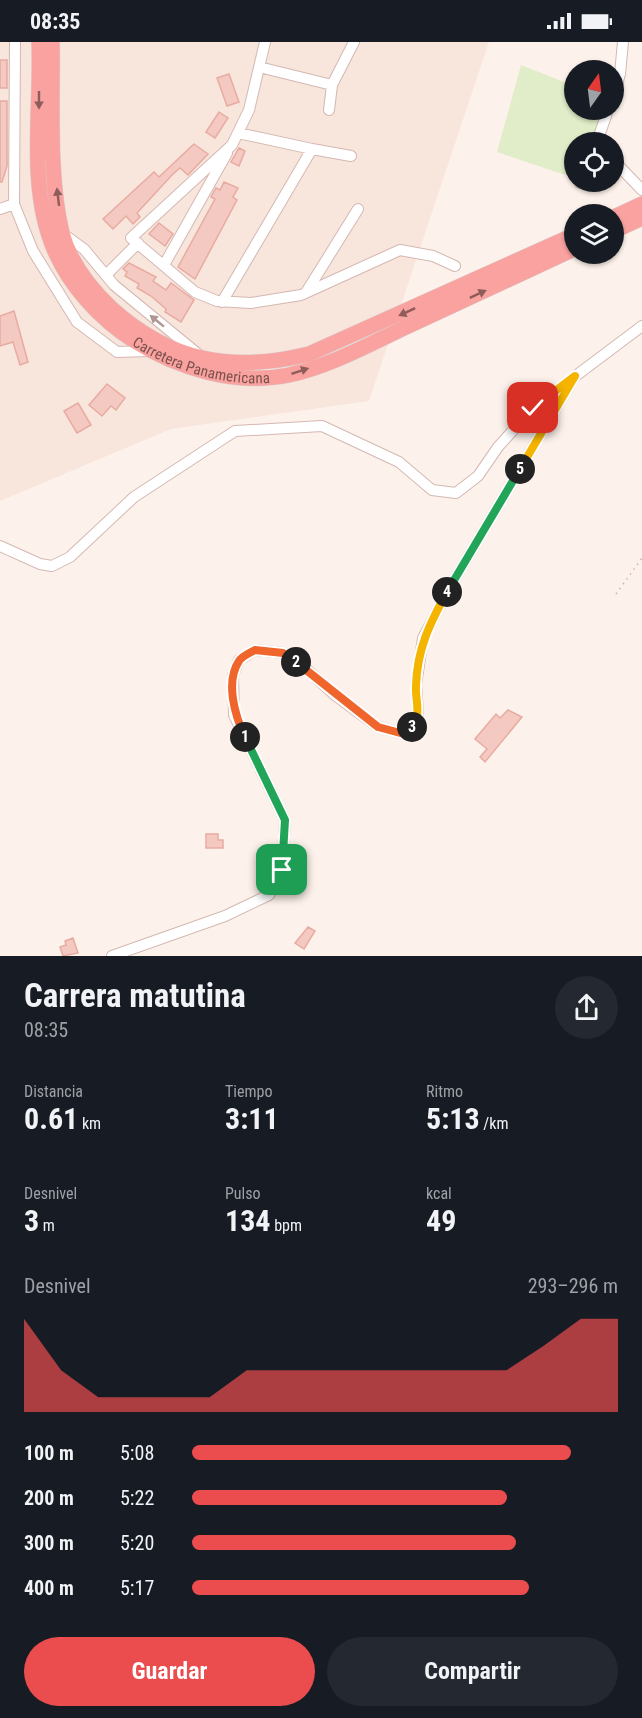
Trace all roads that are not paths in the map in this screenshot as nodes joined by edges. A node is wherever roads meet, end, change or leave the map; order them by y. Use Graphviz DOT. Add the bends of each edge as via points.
graph roads {
  1 [pos="15,42"];
  2 [pos="39,42"];
  3 [pos="52,42"];
  4 [pos="265,42"];
  5 [pos="354,42"];
  6 [pos="623,42"];
  7 [pos="621,60"];
  8 [pos="259,68"];
  9 [pos="332,85"];
  10 [pos="328,110"];
  11 [pos="238,133"];
  12 [pos="232,145"];
  13 [pos="312,149"];
  14 [pos="351,156"];
  15 [pos="624,171"];
  16 [pos="642,190"];
  17 [pos="14,204"];
  18 [pos="642,204"];
  19 [pos="0,209"];
  20 [pos="358,209"];
  21 [pos="624,212"];
  22 [pos="642,218"];
  23 [pos="624,226"];
  24 [pos="62,233"];
  25 [pos="564,239"];
  26 [pos="138,243"];
  27 [pos="564,254"];
  28 [pos="164,265"];
  29 [pos="455,266"];
  30 [pos="106,276"];
  31 [pos="307,291"];
  32 [pos="222,302"];
  33 [pos="642,326"];
  34 [pos="149,351"];
  35 [pos="203,358"];
  36 [pos="575,376"];
  37 [pos="0,546"];
  38 [pos="111,956"];
  1 -- 17 [label="street"];
  2 -- 34 [label="highway, Carretera Panamericana, one-way" via="39,175 54,249 84,296 105,319"];
  24 -- 3 [label="highway, Carretera Panamericana, one-way" via="54,162"];
  4 -- 8 [label="street"];
  5 -- 9 [label="street"];
  6 -- 7 [label="street"];
  8 -- 9 [label="street"];
  8 -- 11 [label="street" via="249,110"];
  9 -- 10 [label="street"];
  11 -- 12 [label="street"];
  11 -- 13 [label="street"];
  12 -- 26 [label="street" via="131,238"];
  12 -- 28 [label="street"];
  13 -- 14 [label="street"];
  13 -- 32 [label="street"];
  15 -- 16 [label="street"];
  17 -- 19 [label="street"];
  17 -- 34 [label="street" via="33,251 77,322 117,352"];
  18 -- 21 [label="highway"];
  20 -- 31 [label="street"];
  22 -- 23 [label="highway"];
  24 -- 30 [label="street" via="84,249"];
  24 -- 35 [label="highway, Carretera Panamericana" via="91,290 129,324 183,354"];
  25 -- 35 [label="highway, Carretera Panamericana, one-way" via="309,354 272,363"];
  26 -- 28 [label="street"];
  26 -- 30 [label="street"];
  34 -- 27 [label="highway, Carretera Panamericana, one-way" via="194,369 222,375 287,375 337,359"];
  28 -- 32 [label="street" via="195,292"];
  29 -- 31 [label="street" via="433,256 400,250"];
  35 -- 30 [label="street, one-way"];
  31 -- 32 [label="street" via="251,303"];
  33 -- 36 [label="street"];
  36 -- 37 [label="street" via="533,408 478,476 456,493 432,490 399,462 322,426 235,431 134,497 70,557 52,566"];
  36 -- 38 [label="street" via="423,638 415,725 404,734 378,727 283,653 255,650 239,660 233,675 234,715 285,820 282,870 269,895 177,935"];
}
